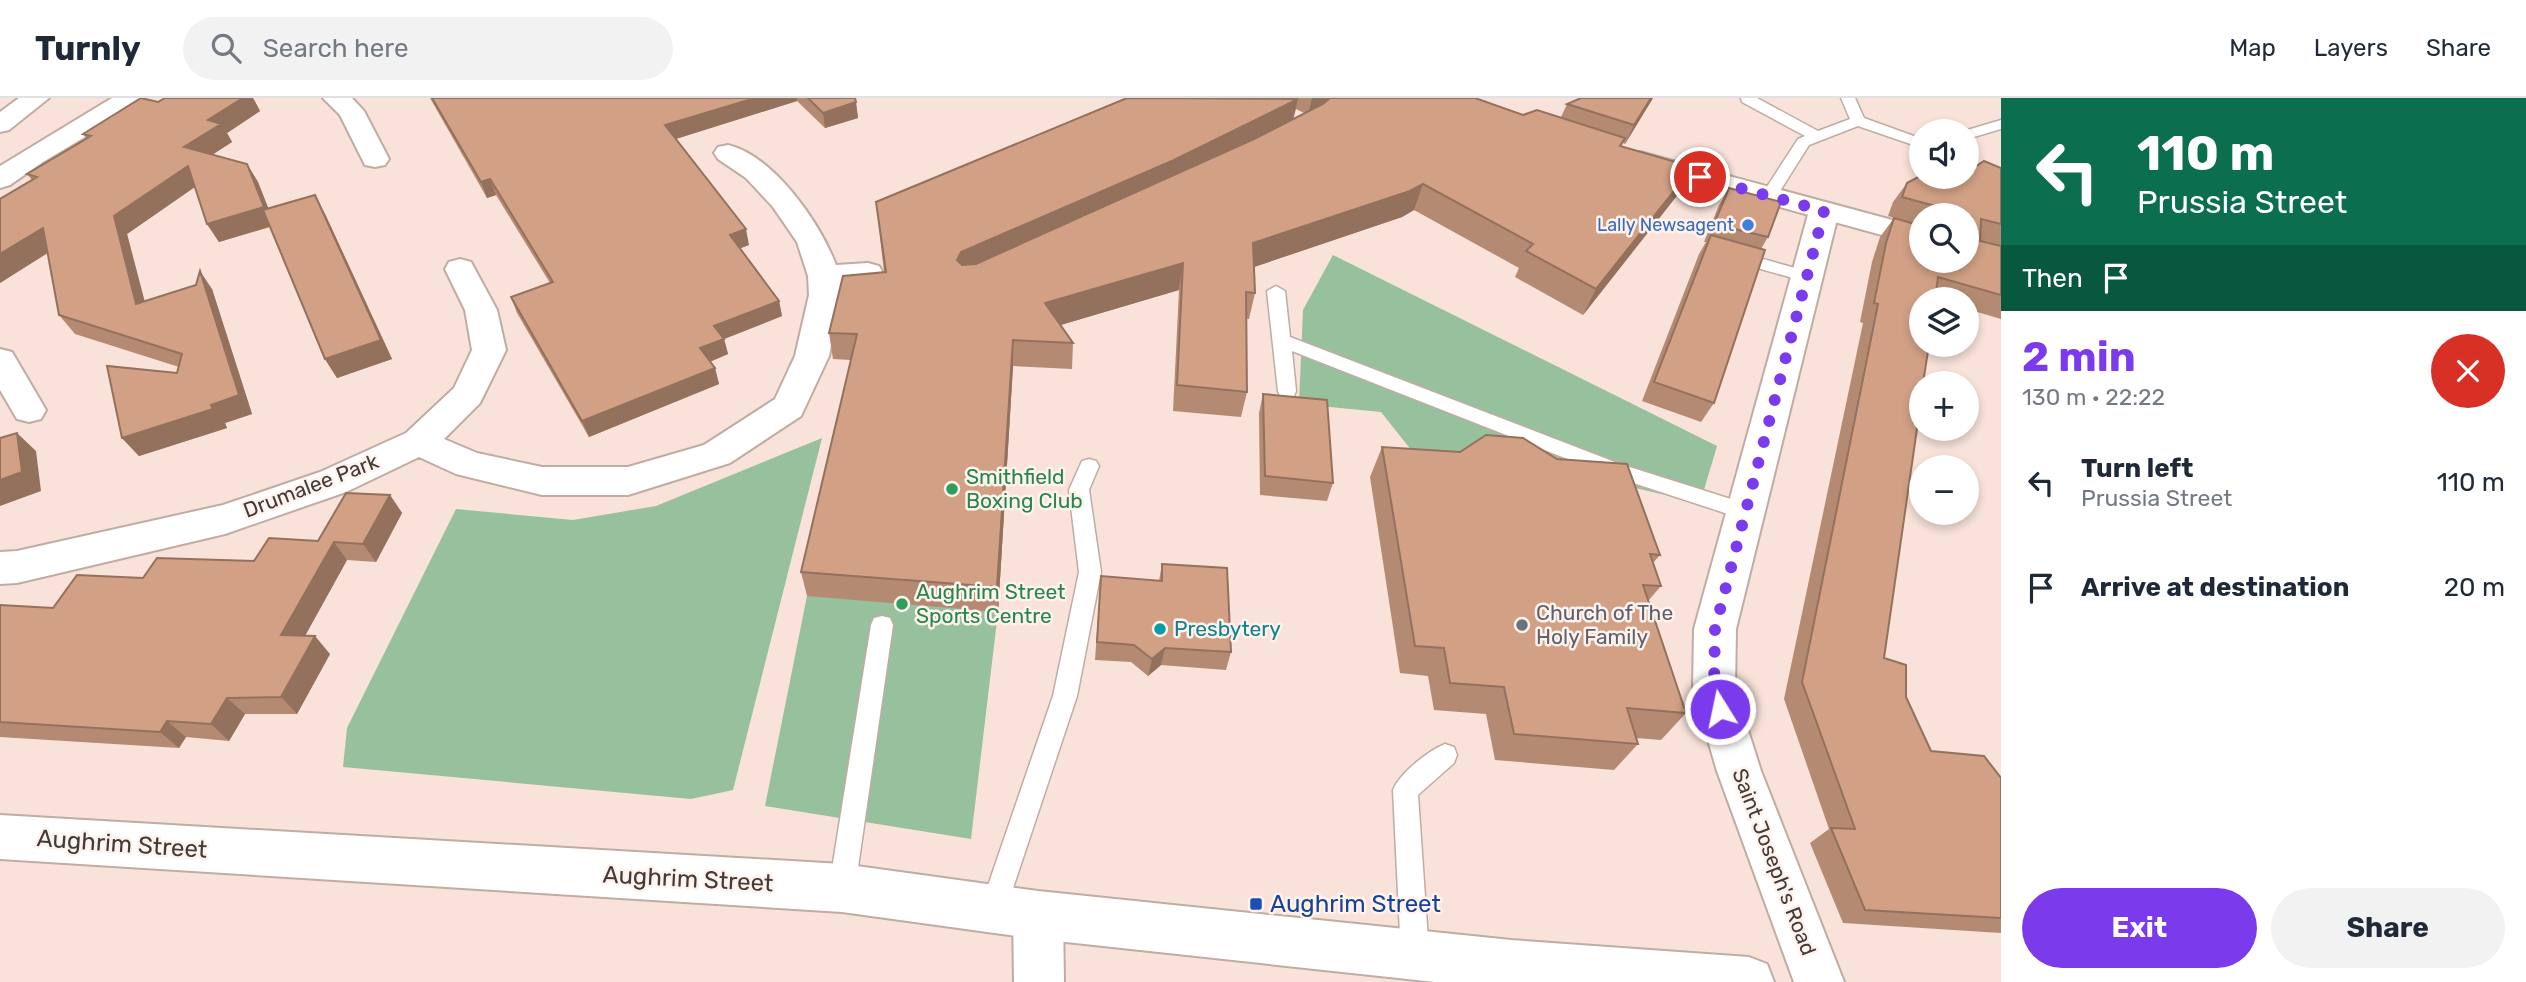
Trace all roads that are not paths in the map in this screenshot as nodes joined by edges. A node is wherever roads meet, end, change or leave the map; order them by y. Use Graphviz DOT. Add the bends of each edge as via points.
graph roads {
  1 [pos="36,98"];
  2 [pos="131,98"];
  3 [pos="336,98"];
  4 [pos="1750,98"];
  5 [pos="1848,98"];
  6 [pos="1858,121"];
  7 [pos="0,124"];
  8 [pos="2001,124"];
  9 [pos="1979,131"];
  10 [pos="1817,136"];
  11 [pos="1909,139"];
  12 [pos="1610,152"];
  13 [pos="728,153"];
  14 [pos="375,159"];
  15 [pos="0,179"];
  16 [pos="1769,196"];
  17 [pos="1824,211"];
  18 [pos="1909,234"];
  19 [pos="1720,251"];
  20 [pos="460,269"];
  21 [pos="868,273"];
  22 [pos="824,276"];
  23 [pos="1807,277"];
  24 [pos="1276,291"];
  25 [pos="1281,340"];
  26 [pos="0,360"];
  27 [pos="1287,391"];
  28 [pos="29,410"];
  29 [pos="419,442"];
  30 [pos="1089,466"];
  31 [pos="1746,512"];
  32 [pos="0,568"];
  33 [pos="882,625"];
  34 [pos="1445,755"];
  35 [pos="0,837"];
  36 [pos="842,888"];
  37 [pos="1016,912"];
  38 [pos="1415,955"];
  39 [pos="1513,974"];
  40 [pos="1039,982"];
  41 [pos="1749,982"];
  42 [pos="1819,982"];
  1 -- 7 [label="street"];
  2 -- 15 [label="street"];
  3 -- 14 [label="street" via="351,111"];
  4 -- 10 [label="lane"];
  5 -- 6 [label="lane"];
  6 -- 10 [label="lane"];
  6 -- 11 [label="lane"];
  8 -- 9 [label="lane"];
  10 -- 16 [label="lane" via="1803,142"];
  12 -- 16 [label="street"];
  13 -- 22 [label="street" via="756,172 783,201 812,242"];
  16 -- 17 [label="street"];
  17 -- 18 [label="street"];
  17 -- 23 [label="street, Saint Joseph's Road"];
  19 -- 23 [label="lane"];
  20 -- 29 [label="street, Drumalee Park" via="481,310 489,350 468,395"];
  21 -- 22 [label="street"];
  22 -- 29 [label="street" via="825,295 812,356 789,407 717,454 628,481 541,481 469,465"];
  23 -- 31 [label="street, Saint Joseph's Road"];
  24 -- 25 [label="lane"];
  25 -- 27 [label="lane"];
  25 -- 31 [label="lane" via="1548,445"];
  26 -- 28 [label="street"];
  29 -- 32 [label="street, Drumalee Park" via="333,482 225,519"];
  30 -- 37 [label="lane" via="1079,490 1090,572"];
  31 -- 42 [label="street, Saint Joseph's Road" via="1715,629 1714,689 1739,771"];
  33 -- 36 [label="lane"];
  34 -- 38 [label="lane" via="1405,790"];
  35 -- 36 [label="street, Aughrim Street"];
  36 -- 37 [label="street, Aughrim Street"];
  37 -- 38 [label="street, Aughrim Street"];
  37 -- 40 [label="street"];
  38 -- 39 [label="street, Aughrim Street"];
  39 -- 41 [label="street, Aughrim Street"];
}
